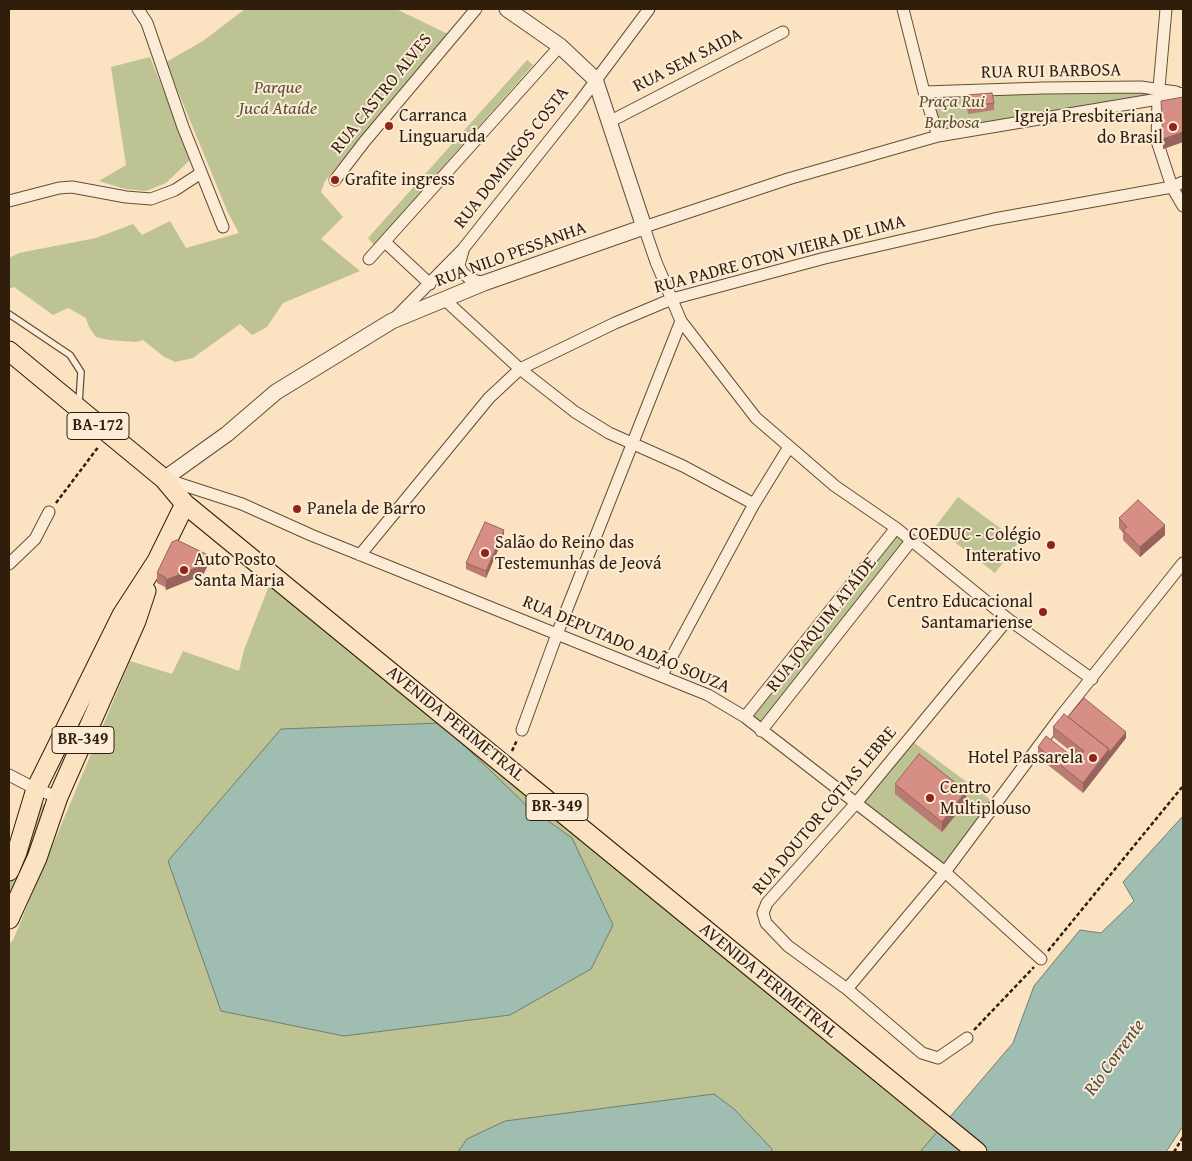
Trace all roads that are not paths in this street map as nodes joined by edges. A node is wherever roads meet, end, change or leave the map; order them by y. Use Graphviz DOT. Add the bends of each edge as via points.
graph roads {
  1 [pos="138,9"];
  2 [pos="476,9"];
  3 [pos="507,9"];
  4 [pos="649,9"];
  5 [pos="903,9"];
  6 [pos="1166,9"];
  7 [pos="783,32"];
  8 [pos="560,46"];
  9 [pos="595,79"];
  10 [pos="924,92"];
  11 [pos="1181,93"];
  12 [pos="1158,94"];
  13 [pos="609,122"];
  14 [pos="938,136"];
  15 [pos="201,174"];
  16 [pos="335,180"];
  17 [pos="1178,184"];
  18 [pos="9,201"];
  19 [pos="1183,206"];
  20 [pos="223,227"];
  21 [pos="644,227"];
  22 [pos="385,242"];
  23 [pos="463,249"];
  24 [pos="369,259"];
  25 [pos="484,283"];
  26 [pos="430,284"];
  27 [pos="672,299"];
  28 [pos="444,300"];
  29 [pos="9,314"];
  30 [pos="392,321"];
  31 [pos="681,321"];
  32 [pos="9,351"];
  33 [pos="520,369"];
  34 [pos="78,410"];
  35 [pos="632,443"];
  36 [pos="789,447"];
  37 [pos="164,479"];
  38 [pos="185,504"];
  39 [pos="754,504"];
  40 [pos="49,512"];
  41 [pos="896,528"];
  42 [pos="911,541"];
  43 [pos="360,555"];
  44 [pos="156,561"];
  45 [pos="1183,563"];
  46 [pos="9,564"];
  47 [pos="1008,619"];
  48 [pos="557,634"];
  49 [pos="662,675"];
  50 [pos="1092,679"];
  51 [pos="744,717"];
  52 [pos="522,730"];
  53 [pos="761,731"];
  54 [pos="9,774"];
  55 [pos="36,789"];
  56 [pos="58,796"];
  57 [pos="857,802"];
  58 [pos="9,871"];
  59 [pos="945,872"];
  60 [pos="9,919"];
  61 [pos="1041,959"];
  62 [pos="847,990"];
  63 [pos="966,1038"];
  64 [pos="977,1152"];
  1 -- 15 [label="street" via="147,23"];
  2 -- 16 [label="street, RUA CASTRO ALVES"];
  3 -- 8 [label="street"];
  4 -- 9 [label="street, RUA DOMINGOS COSTA"];
  5 -- 10 [label="street"];
  6 -- 12 [label="street"];
  7 -- 13 [label="street, RUA SEM SAIDA"];
  8 -- 9 [label="street"];
  8 -- 22 [label="street"];
  9 -- 13 [label="street"];
  9 -- 23 [label="street, RUA DOMINGOS COSTA"];
  10 -- 12 [label="street, RUA RUI BARBOSA" via="1141,88"];
  10 -- 14 [label="street"];
  11 -- 12 [label="street"];
  12 -- 14 [label="street"];
  12 -- 17 [label="street" via="1157,141"];
  13 -- 21 [label="street"];
  14 -- 21 [label="street" via="788,179"];
  15 -- 18 [label="street" via="175,190 151,199 72,187"];
  15 -- 20 [label="street"];
  17 -- 19 [label="street"];
  17 -- 27 [label="street, RUA PADRE OTON VIEIRA DE LIMA" via="994,219 825,258"];
  21 -- 25 [label="street, RUA NILO PESSANHA"];
  21 -- 27 [label="street"];
  22 -- 24 [label="street"];
  22 -- 26 [label="street"];
  23 -- 25 [label="street" via="459,265 462,272 470,280"];
  23 -- 26 [label="street, RUA DOMINGOS COSTA"];
  25 -- 28 [label="street, RUA NILO PESSANHA"];
  26 -- 30 [label="street, RUA DOMINGOS COSTA"];
  27 -- 31 [label="street"];
  27 -- 33 [label="street, RUA PADRE OTON VIEIRA DE LIMA"];
  28 -- 30 [label="street, RUA NILO PESSANHA"];
  28 -- 33 [label="street"];
  29 -- 34 [label="lane" via="70,355 81,372"];
  30 -- 37 [label="street, RUA NILO PESSANHA" via="276,392 227,434"];
  31 -- 35 [label="street"];
  31 -- 36 [label="street" via="756,418"];
  32 -- 34 [label="main road, AVENIDA PERIMETRAL / BA-172"];
  33 -- 35 [label="street" via="575,412"];
  33 -- 43 [label="street, RUA PADRE OTON VIEIRA DE LIMA" via="490,398"];
  34 -- 37 [label="main road, AVENIDA PERIMETRAL / BA-172"];
  35 -- 39 [label="street"];
  35 -- 48 [label="street"];
  36 -- 39 [label="street"];
  36 -- 41 [label="street" via="835,486"];
  37 -- 38 [label="main road, AVENIDA PERIMETRAL / BA-172"];
  37 -- 43 [label="street, RUA DEPUTADO ADÃO SOUZA" via="242,504"];
  38 -- 44 [label="main road, BR-349"];
  38 -- 64 [label="main road, AVENIDA PERIMETRAL / BR-349"];
  39 -- 49 [label="street"];
  40 -- 46 [label="street" via="34,538"];
  41 -- 42 [label="street"];
  41 -- 51 [label="street, RUA JOAQUIM ATAÍDE"];
  42 -- 47 [label="street"];
  42 -- 53 [label="street, RUA JOAQUIM ATAÍDE"];
  43 -- 48 [label="street, RUA DEPUTADO ADÃO SOUZA"];
  44 -- 55 [label="main road, BR-349" via="122,615"];
  44 -- 56 [label="main road, BR-349" via="136,621"];
  45 -- 50 [label="street"];
  47 -- 50 [label="street"];
  47 -- 57 [label="street, RUA DOUTOR COTIAS LEBRE"];
  48 -- 49 [label="street, RUA DEPUTADO ADÃO SOUZA"];
  48 -- 52 [label="street"];
  49 -- 51 [label="street, RUA DEPUTADO ADÃO SOUZA" via="708,695"];
  50 -- 59 [label="street"];
  51 -- 53 [label="street, RUA DEPUTADO ADÃO SOUZA"];
  53 -- 57 [label="street, RUA DEPUTADO ADÃO SOUZA"];
  54 -- 55 [label="street"];
  55 -- 56 [label="street"];
  55 -- 58 [label="main road, BR-349"];
  56 -- 60 [label="main road, BR-349" via="37,858"];
  57 -- 59 [label="street, RUA DEPUTADO ADÃO SOUZA"];
  57 -- 62 [label="street, RUA DOUTOR COTIAS LEBRE" via="767,903 763,913 766,923 788,946"];
  59 -- 61 [label="street, RUA DEPUTADO ADÃO SOUZA"];
  59 -- 62 [label="street"];
  62 -- 63 [label="street, RUA DOUTOR COTIAS LEBRE" via="930,1057 938,1058"];
}
